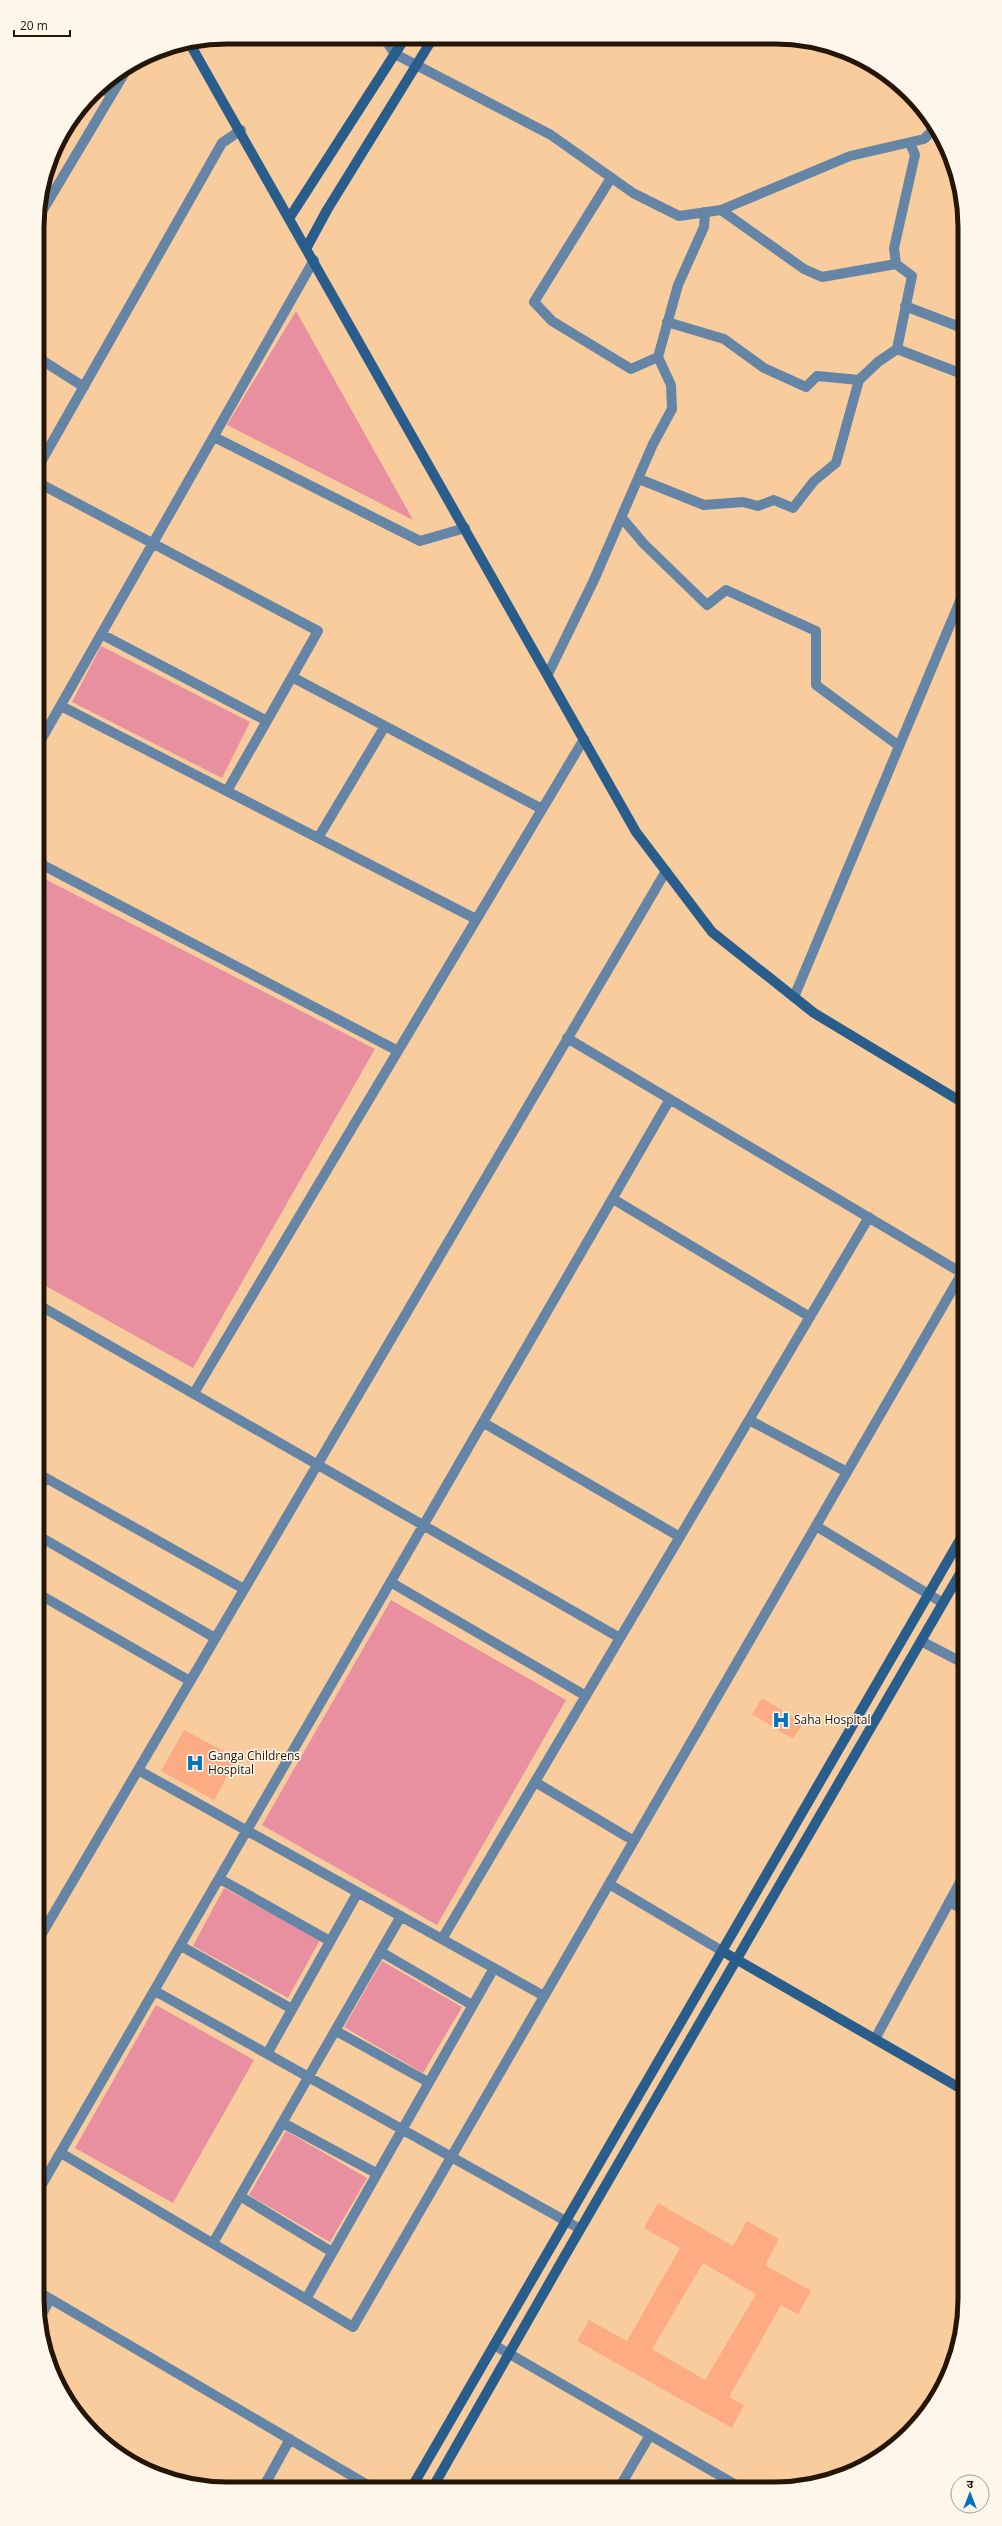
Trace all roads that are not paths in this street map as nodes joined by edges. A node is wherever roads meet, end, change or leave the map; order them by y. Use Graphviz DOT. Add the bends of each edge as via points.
graph roads {
  1 [pos="388,44"];
  2 [pos="401,44"];
  3 [pos="429,44"];
  4 [pos="192,48"];
  5 [pos="394,54"];
  6 [pos="416,65"];
  7 [pos="122,77"];
  8 [pos="105,90"];
  9 [pos="112,94"];
  10 [pos="241,130"];
  11 [pos="932,132"];
  12 [pos="910,143"];
  13 [pos="612,178"];
  14 [pos="46,205"];
  15 [pos="721,210"];
  16 [pos="705,212"];
  17 [pos="290,217"];
  18 [pos="307,247"];
  19 [pos="314,260"];
  20 [pos="896,264"];
  21 [pos="905,306"];
  22 [pos="667,322"];
  23 [pos="958,326"];
  24 [pos="896,349"];
  25 [pos="658,357"];
  26 [pos="44,361"];
  27 [pos="958,372"];
  28 [pos="859,380"];
  29 [pos="84,387"];
  30 [pos="214,437"];
  31 [pos="44,456"];
  32 [pos="639,478"];
  33 [pos="44,486"];
  34 [pos="622,518"];
  35 [pos="465,528"];
  36 [pos="153,544"];
  37 [pos="958,606"];
  38 [pos="101,634"];
  39 [pos="548,674"];
  40 [pos="292,677"];
  41 [pos="60,706"];
  42 [pos="267,721"];
  43 [pos="385,726"];
  44 [pos="44,735"];
  45 [pos="584,738"];
  46 [pos="899,746"];
  47 [pos="227,791"];
  48 [pos="542,810"];
  49 [pos="318,838"];
  50 [pos="44,865"];
  51 [pos="666,871"];
  52 [pos="476,919"];
  53 [pos="794,997"];
  54 [pos="567,1038"];
  55 [pos="398,1051"];
  56 [pos="670,1099"];
  57 [pos="958,1100"];
  58 [pos="613,1199"];
  59 [pos="869,1217"];
  60 [pos="958,1271"];
  61 [pos="958,1280"];
  62 [pos="44,1308"];
  63 [pos="810,1317"];
  64 [pos="194,1393"];
  65 [pos="749,1420"];
  66 [pos="484,1423"];
  67 [pos="318,1463"];
  68 [pos="847,1472"];
  69 [pos="44,1478"];
  70 [pos="425,1526"];
  71 [pos="816,1526"];
  72 [pos="680,1536"];
  73 [pos="44,1539"];
  74 [pos="958,1543"];
  75 [pos="958,1578"];
  76 [pos="392,1583"];
  77 [pos="244,1589"];
  78 [pos="928,1594"];
  79 [pos="44,1597"];
  80 [pos="943,1603"];
  81 [pos="215,1638"];
  82 [pos="620,1638"];
  83 [pos="921,1641"];
  84 [pos="958,1660"];
  85 [pos="190,1681"];
  86 [pos="586,1696"];
  87 [pos="138,1770"];
  88 [pos="535,1782"];
  89 [pos="248,1831"];
  90 [pos="634,1841"];
  91 [pos="220,1879"];
  92 [pos="609,1884"];
  93 [pos="958,1886"];
  94 [pos="358,1892"];
  95 [pos="949,1902"];
  96 [pos="958,1906"];
  97 [pos="401,1916"];
  98 [pos="44,1930"];
  99 [pos="442,1939"];
  100 [pos="330,1941"];
  101 [pos="181,1946"];
  102 [pos="722,1951"];
  103 [pos="382,1952"];
  104 [pos="737,1959"];
  105 [pos="494,1968"];
  106 [pos="154,1991"];
  107 [pos="544,1996"];
  108 [pos="472,2005"];
  109 [pos="292,2009"];
  110 [pos="336,2032"];
  111 [pos="875,2039"];
  112 [pos="267,2054"];
  113 [pos="309,2078"];
  114 [pos="428,2082"];
  115 [pos="958,2087"];
  116 [pos="283,2123"];
  117 [pos="401,2129"];
  118 [pos="60,2153"];
  119 [pos="451,2157"];
  120 [pos="376,2173"];
  121 [pos="44,2181"];
  122 [pos="240,2196"];
  123 [pos="566,2221"];
  124 [pos="580,2229"];
  125 [pos="213,2243"];
  126 [pos="332,2252"];
  127 [pos="44,2295"];
  128 [pos="50,2299"];
  129 [pos="306,2299"];
  130 [pos="44,2310"];
  131 [pos="494,2345"];
  132 [pos="509,2354"];
  133 [pos="650,2435"];
  134 [pos="290,2439"];
  135 [pos="266,2482"];
  136 [pos="364,2482"];
  137 [pos="415,2482"];
  138 [pos="436,2482"];
  139 [pos="623,2482"];
  140 [pos="731,2482"];
  1 -- 5 [label="street"];
  2 -- 5 [label="street"];
  3 -- 6 [label="street"];
  4 -- 10 [label="street"];
  5 -- 6 [label="street"];
  5 -- 17 [label="street"];
  6 -- 13 [label="street" via="551,135"];
  6 -- 18 [label="street"];
  7 -- 9 [label="street"];
  8 -- 9 [label="street"];
  9 -- 14 [label="street"];
  10 -- 17 [label="street"];
  10 -- 29 [label="street" via="222,143"];
  11 -- 12 [label="street" via="924,140"];
  12 -- 15 [label="street" via="850,156"];
  12 -- 20 [label="street" via="915,155 894,248"];
  13 -- 16 [label="street" via="633,193 679,216"];
  13 -- 25 [label="street" via="534,302 552,321 632,369"];
  15 -- 16 [label="street"];
  15 -- 20 [label="street" via="804,269 822,277"];
  16 -- 22 [label="street" via="704,227 678,285"];
  17 -- 18 [label="street"];
  18 -- 19 [label="street"];
  19 -- 30 [label="street"];
  19 -- 35 [label="street"];
  20 -- 21 [label="street" via="912,276"];
  21 -- 23 [label="street"];
  21 -- 24 [label="street"];
  22 -- 25 [label="street"];
  22 -- 28 [label="street" via="724,339 764,368 806,387 817,376"];
  24 -- 27 [label="street"];
  24 -- 28 [label="street"];
  25 -- 32 [label="street" via="671,385 672,409 653,444"];
  26 -- 29 [label="street"];
  28 -- 32 [label="street" via="836,463 814,481 793,508 774,500 758,506 743,502 704,505"];
  29 -- 31 [label="street"];
  30 -- 35 [label="street" via="420,541"];
  30 -- 36 [label="street"];
  32 -- 34 [label="street"];
  33 -- 36 [label="street"];
  34 -- 39 [label="street"];
  34 -- 46 [label="street" via="644,544 707,605 726,590 816,631 816,685"];
  35 -- 39 [label="street"];
  36 -- 38 [label="street"];
  36 -- 40 [label="street" via="318,631"];
  37 -- 46 [label="street"];
  38 -- 41 [label="street"];
  38 -- 42 [label="street"];
  39 -- 45 [label="street"];
  40 -- 42 [label="street"];
  40 -- 43 [label="street"];
  41 -- 44 [label="street"];
  41 -- 47 [label="street"];
  42 -- 47 [label="street"];
  43 -- 48 [label="street"];
  43 -- 49 [label="street"];
  45 -- 48 [label="street"];
  45 -- 51 [label="street" via="636,832"];
  46 -- 53 [label="street"];
  47 -- 49 [label="street"];
  48 -- 52 [label="street"];
  49 -- 52 [label="street"];
  50 -- 55 [label="street"];
  51 -- 53 [label="street" via="712,932"];
  51 -- 54 [label="street"];
  52 -- 55 [label="street"];
  53 -- 57 [label="street" via="814,1013"];
  54 -- 56 [label="street"];
  54 -- 67 [label="street"];
  55 -- 64 [label="street"];
  56 -- 58 [label="street"];
  56 -- 59 [label="street"];
  58 -- 63 [label="street"];
  58 -- 66 [label="street"];
  59 -- 60 [label="street"];
  59 -- 63 [label="street"];
  61 -- 68 [label="street"];
  62 -- 64 [label="street"];
  63 -- 65 [label="street"];
  64 -- 67 [label="street"];
  65 -- 68 [label="street"];
  65 -- 72 [label="street"];
  66 -- 70 [label="street"];
  66 -- 72 [label="street"];
  67 -- 70 [label="street"];
  67 -- 77 [label="street"];
  68 -- 71 [label="street"];
  69 -- 77 [label="street"];
  70 -- 76 [label="street"];
  70 -- 82 [label="street"];
  71 -- 78 [label="street"];
  71 -- 90 [label="street"];
  72 -- 82 [label="street"];
  73 -- 81 [label="street"];
  74 -- 78 [label="street"];
  75 -- 80 [label="street"];
  76 -- 86 [label="street"];
  76 -- 89 [label="street"];
  77 -- 81 [label="street"];
  78 -- 80 [label="street"];
  78 -- 102 [label="street"];
  79 -- 85 [label="street"];
  80 -- 83 [label="street"];
  81 -- 85 [label="street"];
  82 -- 86 [label="street"];
  83 -- 84 [label="street"];
  83 -- 104 [label="street"];
  85 -- 87 [label="street"];
  86 -- 88 [label="street"];
  87 -- 89 [label="street"];
  87 -- 98 [label="street"];
  88 -- 90 [label="street"];
  88 -- 99 [label="street"];
  89 -- 91 [label="street"];
  89 -- 94 [label="street"];
  90 -- 92 [label="street"];
  91 -- 100 [label="street"];
  91 -- 101 [label="street"];
  92 -- 102 [label="street"];
  92 -- 107 [label="street"];
  93 -- 95 [label="street"];
  94 -- 97 [label="street"];
  94 -- 100 [label="street"];
  95 -- 96 [label="street"];
  95 -- 111 [label="street"];
  97 -- 99 [label="street"];
  97 -- 103 [label="street"];
  99 -- 105 [label="street"];
  100 -- 109 [label="street"];
  101 -- 106 [label="street"];
  101 -- 109 [label="street"];
  102 -- 104 [label="street"];
  102 -- 123 [label="street"];
  103 -- 108 [label="street"];
  103 -- 110 [label="street"];
  104 -- 111 [label="street"];
  104 -- 124 [label="street"];
  105 -- 107 [label="street"];
  105 -- 108 [label="street"];
  106 -- 112 [label="street"];
  106 -- 118 [label="street"];
  107 -- 119 [label="street"];
  108 -- 114 [label="street"];
  109 -- 112 [label="street"];
  110 -- 113 [label="street"];
  110 -- 114 [label="street"];
  111 -- 115 [label="street"];
  112 -- 113 [label="street"];
  113 -- 116 [label="street"];
  113 -- 117 [label="street"];
  114 -- 117 [label="street"];
  116 -- 120 [label="street"];
  116 -- 122 [label="street"];
  117 -- 119 [label="street"];
  117 -- 120 [label="street"];
  118 -- 121 [label="street"];
  118 -- 125 [label="street"];
  119 -- 123 [label="street"];
  119 -- 129 [label="street" via="353,2327"];
  120 -- 126 [label="street"];
  122 -- 125 [label="street"];
  122 -- 126 [label="street"];
  123 -- 124 [label="street"];
  123 -- 131 [label="street"];
  124 -- 132 [label="street"];
  125 -- 129 [label="street"];
  126 -- 129 [label="street"];
  127 -- 128 [label="street"];
  128 -- 130 [label="street"];
  128 -- 134 [label="street"];
  131 -- 132 [label="street"];
  131 -- 137 [label="street"];
  132 -- 133 [label="street"];
  132 -- 138 [label="street"];
  133 -- 139 [label="street"];
  133 -- 140 [label="street"];
  134 -- 135 [label="street"];
  134 -- 136 [label="street"];
}
